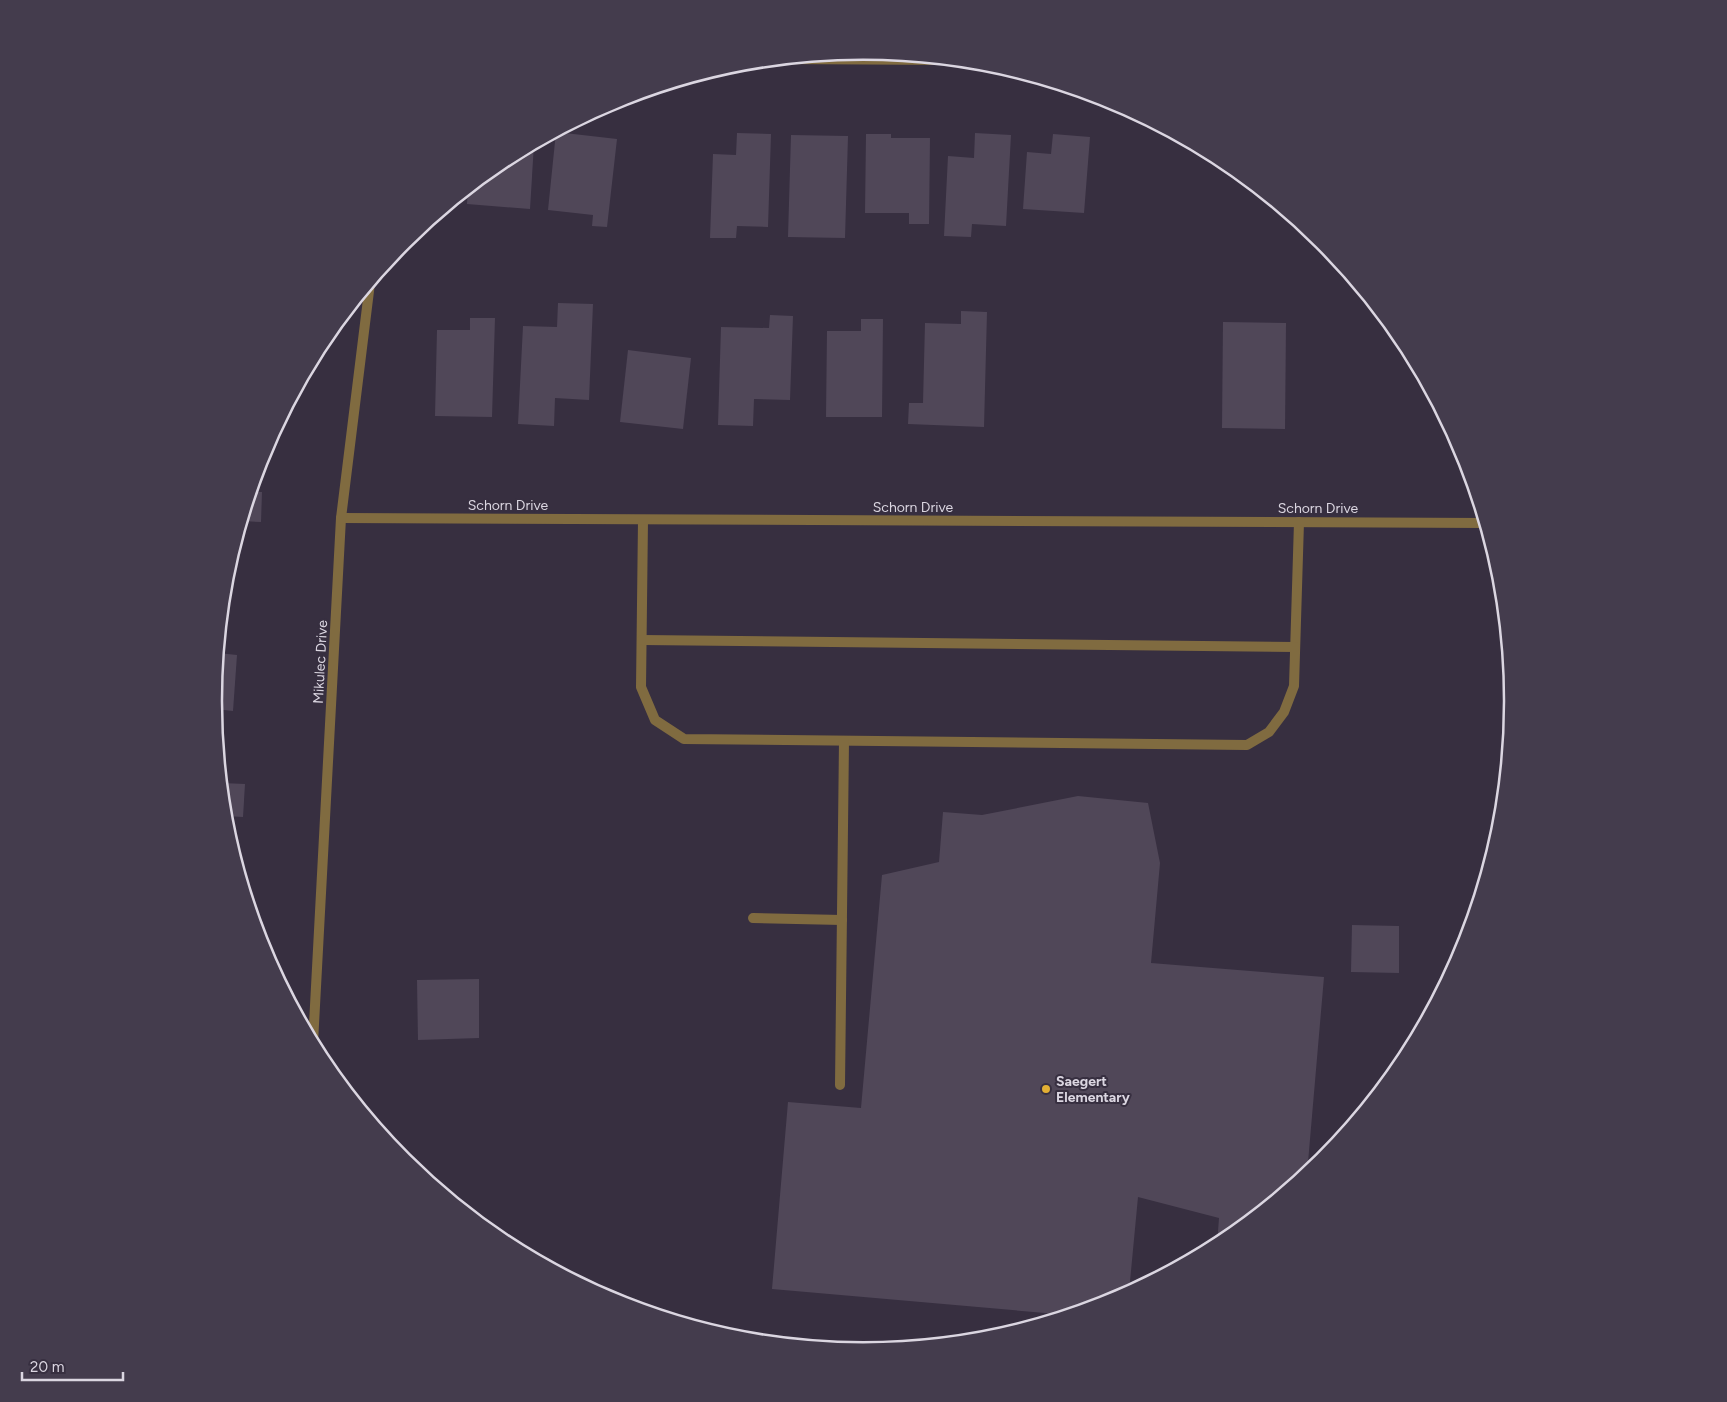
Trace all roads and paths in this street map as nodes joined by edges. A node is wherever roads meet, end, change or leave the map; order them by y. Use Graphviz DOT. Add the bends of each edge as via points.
graph roads {
  1 [pos="369,294"];
  2 [pos="341,518"];
  3 [pos="643,520"];
  4 [pos="1299,522"];
  5 [pos="1479,523"];
  6 [pos="642,640"];
  7 [pos="1295,647"];
  8 [pos="844,741"];
  9 [pos="752,918"];
  10 [pos="842,920"];
  11 [pos="314,1030"];
  12 [pos="840,1085"];
  1 -- 2 [label="street, Mikulec Drive"];
  2 -- 3 [label="street, Schorn Drive"];
  2 -- 11 [label="street, Mikulec Drive"];
  3 -- 4 [label="street, Schorn Drive"];
  3 -- 6 [label="street"];
  4 -- 5 [label="street, Schorn Drive"];
  4 -- 7 [label="street"];
  6 -- 7 [label="street"];
  6 -- 8 [label="street" via="641,688 655,720 684,739"];
  7 -- 8 [label="street" via="1294,686 1284,712 1269,732 1248,745"];
  8 -- 10 [label="street"];
  9 -- 10 [label="street"];
  10 -- 12 [label="street"];
}
